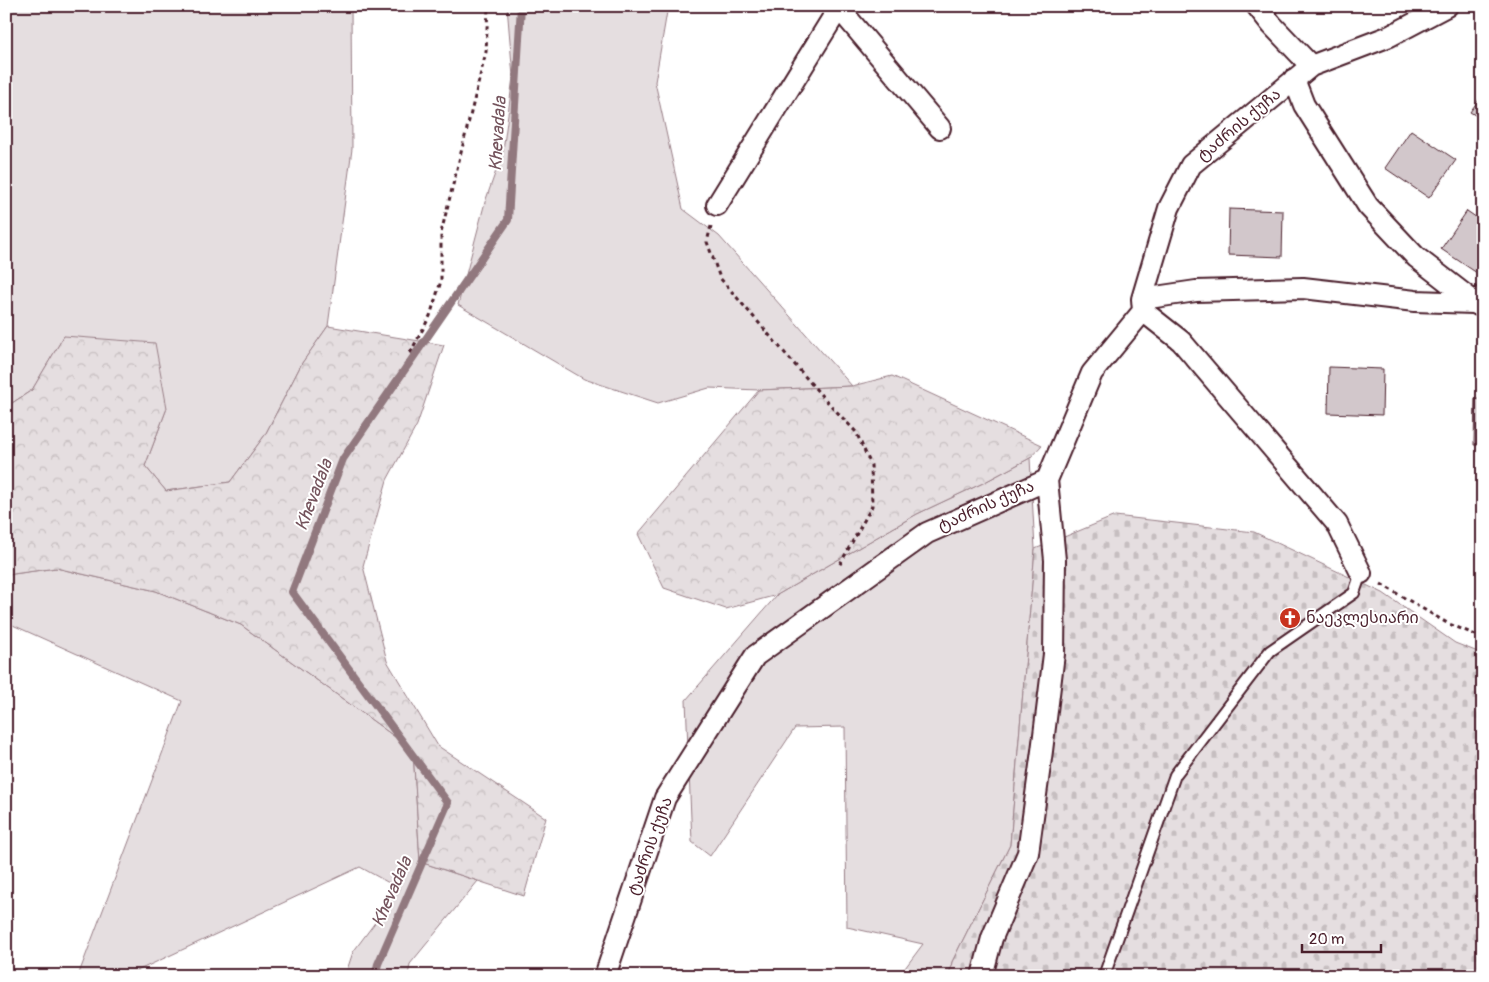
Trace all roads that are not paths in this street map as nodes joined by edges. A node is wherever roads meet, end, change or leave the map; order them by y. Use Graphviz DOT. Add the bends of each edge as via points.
graph roads {
  1 [pos="1257,6"];
  2 [pos="1447,6"];
  3 [pos="839,7"];
  4 [pos="1273,16"];
  5 [pos="1311,66"];
  6 [pos="1294,79"];
  7 [pos="940,128"];
  8 [pos="717,205"];
  9 [pos="1480,302"];
  10 [pos="1143,305"];
  11 [pos="1047,480"];
  12 [pos="1362,572"];
  13 [pos="605,976"];
  14 [pos="982,976"];
  15 [pos="1104,976"];
  1 -- 4 [label="street"];
  2 -- 5 [label="street, ტაძრის ქუჩა" via="1390,36"];
  3 -- 7 [label="street"];
  3 -- 8 [label="street"];
  4 -- 5 [label="street"];
  5 -- 6 [label="street, ტაძრის ქუჩა"];
  6 -- 9 [label="street" via="1304,105 1368,206 1416,257"];
  6 -- 10 [label="street, ტაძრის ქუჩა" via="1191,166 1169,208"];
  9 -- 10 [label="street" via="1415,301 1303,288 1196,291"];
  10 -- 11 [label="street, ტაძრის ქუჩა" via="1092,373"];
  10 -- 12 [label="street" via="1181,341 1337,524"];
  11 -- 13 [label="street, ტაძრის ქუჩა" via="926,533 755,656 666,798"];
  11 -- 14 [label="street" via="1055,560 1054,654 1042,750 1028,853 992,938"];
  12 -- 15 [label="lane" via="1354,593 1270,651 1175,775"];
}
